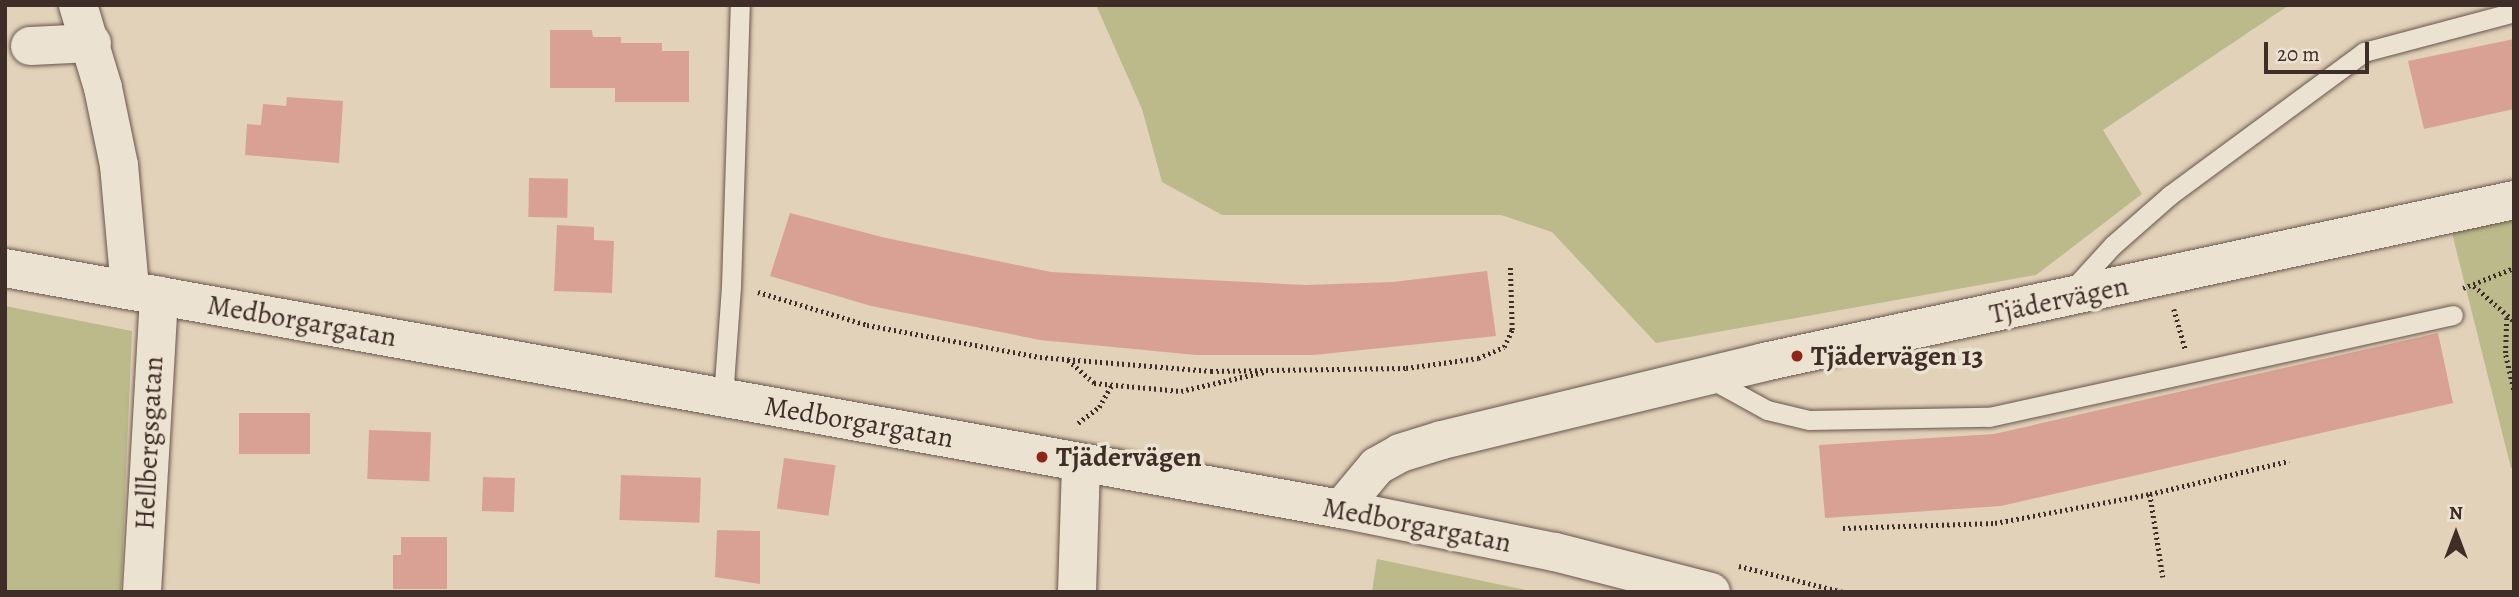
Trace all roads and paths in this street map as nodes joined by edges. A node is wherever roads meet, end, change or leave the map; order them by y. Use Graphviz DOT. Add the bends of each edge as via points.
graph roads {
  1 [pos="78,5"];
  2 [pos="740,5"];
  3 [pos="2514,12"];
  4 [pos="92,43"];
  5 [pos="30,46"];
  6 [pos="2514,200"];
  7 [pos="1510,264"];
  8 [pos="5,268"];
  9 [pos="2514,268"];
  10 [pos="2166,277"];
  11 [pos="732,286"];
  12 [pos="2474,286"];
  13 [pos="144,292"];
  14 [pos="2065,297"];
  15 [pos="2453,315"];
  16 [pos="2507,318"];
  17 [pos="2514,321"];
  18 [pos="1067,359"];
  19 [pos="1274,370"];
  20 [pos="2191,372"];
  21 [pos="1706,376"];
  22 [pos="1111,385"];
  23 [pos="2514,390"];
  24 [pos="723,398"];
  25 [pos="1073,427"];
  26 [pos="2288,461"];
  27 [pos="1081,464"];
  28 [pos="2150,495"];
  29 [pos="1340,509"];
  30 [pos="1843,528"];
  31 [pos="2163,578"];
  32 [pos="142,592"];
  33 [pos="1077,592"];
  34 [pos="1710,592"];
  1 -- 4 [label="street, Hellbergsgatan"];
  2 -- 11 [label="lane"];
  3 -- 14 [label="lane" via="2364,52 2170,195 2113,245"];
  4 -- 5 [label="street"];
  4 -- 13 [label="street, Hellbergsgatan"];
  6 -- 10 [label="street, Tjädervägen" via="2450,210"];
  7 -- 19 [label="path" via="1512,330 1504,347 1493,355 1406,368"];
  8 -- 13 [label="street, Medborgargatan"];
  9 -- 12 [label="path"];
  10 -- 14 [label="street, Tjädervägen"];
  10 -- 20 [label="path"];
  11 -- 18 [label="path" via="867,325"];
  11 -- 24 [label="lane"];
  12 -- 15 [label="path" via="2463,288"];
  12 -- 16 [label="path" via="2486,292"];
  13 -- 24 [label="street, Medborgargatan"];
  13 -- 32 [label="street, Hellbergsgatan"];
  14 -- 21 [label="street, Tjädervägen"];
  15 -- 20 [label="lane"];
  16 -- 17 [label="path"];
  16 -- 23 [label="path" via="2506,355"];
  18 -- 19 [label="path" via="1212,371"];
  18 -- 22 [label="path" via="1087,380"];
  19 -- 22 [label="path" via="1189,390"];
  20 -- 21 [label="lane" via="1989,417 1876,421 1809,420 1767,410"];
  21 -- 29 [label="street, Tjädervägen" via="1400,453 1377,466"];
  22 -- 25 [label="path" via="1099,407"];
  24 -- 27 [label="street, Medborgargatan"];
  26 -- 28 [label="path"];
  27 -- 29 [label="street, Medborgargatan"];
  27 -- 33 [label="street"];
  28 -- 30 [label="path" via="1995,523"];
  28 -- 31 [label="path"];
  29 -- 34 [label="street, Medborgargatan" via="1555,552"];
}
